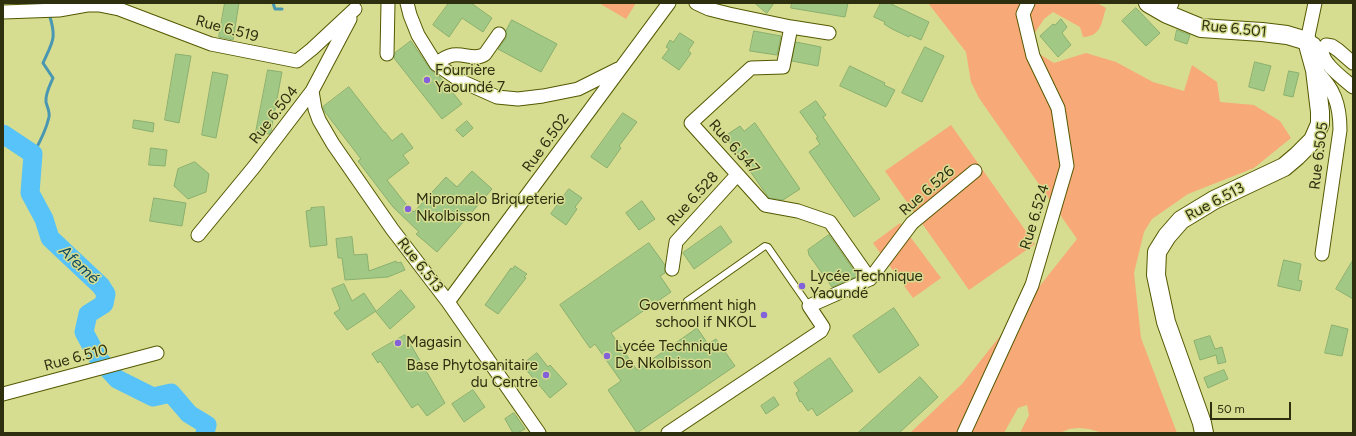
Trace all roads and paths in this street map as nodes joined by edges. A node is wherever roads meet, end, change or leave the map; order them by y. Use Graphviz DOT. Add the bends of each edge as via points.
graph roads {
  1 [pos="71,3"];
  2 [pos="388,3"];
  3 [pos="407,3"];
  4 [pos="668,3"];
  5 [pos="696,3"];
  6 [pos="1028,3"];
  7 [pos="1148,3"];
  8 [pos="1315,3"];
  9 [pos="357,6"];
  10 [pos="1170,8"];
  11 [pos="59,10"];
  12 [pos="3,12"];
  13 [pos="791,27"];
  14 [pos="829,33"];
  15 [pos="499,34"];
  16 [pos="1315,45"];
  17 [pos="387,54"];
  18 [pos="1353,63"];
  19 [pos="436,64"];
  20 [pos="621,67"];
  21 [pos="1315,70"];
  22 [pos="1353,87"];
  23 [pos="312,91"];
  24 [pos="975,171"];
  25 [pos="737,175"];
  26 [pos="198,235"];
  27 [pos="1322,254"];
  28 [pos="672,269"];
  29 [pos="870,279"];
  30 [pos="687,301"];
  31 [pos="448,302"];
  32 [pos="809,306"];
  33 [pos="157,353"];
  34 [pos="3,394"];
  35 [pos="539,433"];
  36 [pos="668,433"];
  37 [pos="964,433"];
  38 [pos="1204,433"];
  1 -- 11 [label="street"];
  2 -- 17 [label="street"];
  3 -- 19 [label="street" via="418,35"];
  4 -- 20 [label="street, Rue 6.502"];
  5 -- 13 [label="street" via="729,14"];
  6 -- 37 [label="street, Rue 6.524" via="1023,14 1033,56 1058,108 1067,166 1032,285"];
  7 -- 10 [label="street, Rue 6.501"];
  8 -- 16 [label="street"];
  9 -- 11 [label="street, Rue 6.519" via="307,54 296,61 211,44 119,9 87,5"];
  9 -- 23 [label="street, Rue 6.504"];
  10 -- 16 [label="street, Rue 6.501" via="1201,28 1287,35"];
  11 -- 12 [label="street, Rue 6.519"];
  13 -- 14 [label="street"];
  13 -- 25 [label="street, Rue 6.547" via="783,67 751,68 691,123"];
  15 -- 19 [label="street" via="482,56 453,55"];
  16 -- 18 [label="street, Rue 6.501" via="1332,46"];
  16 -- 21 [label="street, Rue 6.513"];
  16 -- 22 [label="street" via="1323,59"];
  19 -- 20 [label="street" via="461,81 497,97 518,99 578,89"];
  20 -- 31 [label="street, Rue 6.502"];
  21 -- 27 [label="street, Rue 6.505" via="1330,87 1340,113 1340,130"];
  21 -- 38 [label="street, Rue 6.513" via="1320,124 1312,140 1284,167 1214,200 1181,220 1157,252 1156,275 1166,322"];
  23 -- 26 [label="street, Rue 6.504"];
  23 -- 31 [label="street, Rue 6.513" via="319,120 333,144 392,229"];
  24 -- 29 [label="street, Rue 6.526" via="912,223"];
  25 -- 28 [label="street, Rue 6.528" via="676,242"];
  25 -- 29 [label="street, Rue 6.547" via="765,205 798,211 830,222"];
  29 -- 32 [label="street, Rue 6.526"];
  30 -- 32 [label="lane" via="763,247 768,247"];
  31 -- 35 [label="street, Rue 6.513"];
  32 -- 36 [label="street" via="823,327 820,331"];
  33 -- 34 [label="street, Rue 6.510"];
}
